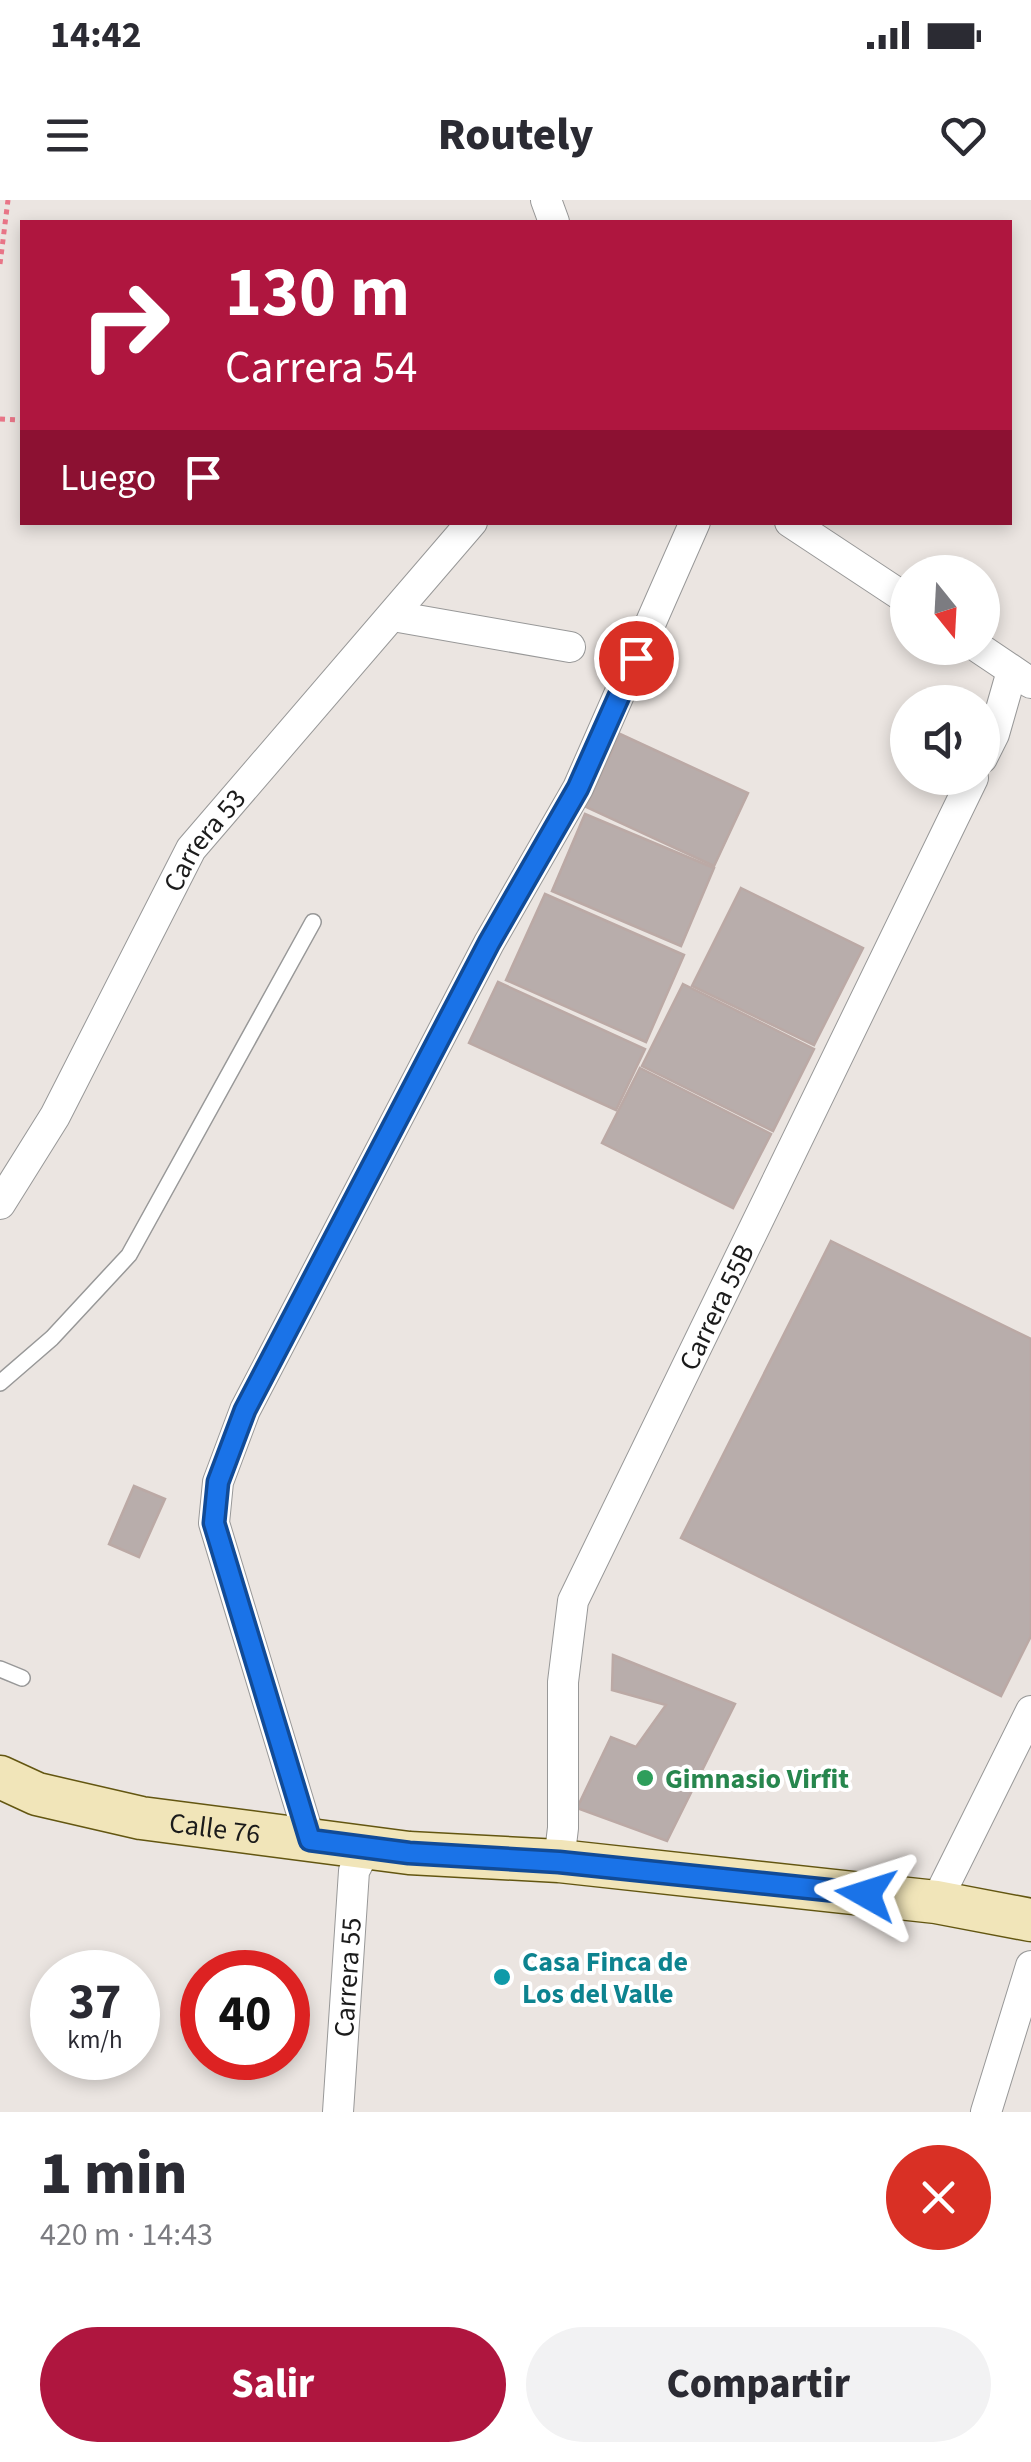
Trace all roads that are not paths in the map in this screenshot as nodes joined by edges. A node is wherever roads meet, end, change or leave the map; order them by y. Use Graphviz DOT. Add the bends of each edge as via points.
graph roads {
  1 [pos="469,525"];
  2 [pos="694,525"];
  3 [pos="795,525"];
  4 [pos="890,588"];
  5 [pos="393,616"];
  6 [pos="570,647"];
  7 [pos="1000,662"];
  8 [pos="1021,677"];
  9 [pos="1000,721"];
  10 [pos="965,795"];
  11 [pos="313,922"];
  12 [pos="0,1204"];
  13 [pos="0,1383"];
  14 [pos="0,1669"];
  15 [pos="22,1678"];
  16 [pos="1031,1710"];
  17 [pos="0,1778"];
  18 [pos="310,1840"];
  19 [pos="366,1848"];
  20 [pos="559,1862"];
  21 [pos="936,1902"];
  22 [pos="1031,1920"];
  23 [pos="1031,1966"];
  24 [pos="338,2112"];
  25 [pos="986,2112"];
  1 -- 5 [label="street, Carrera 53"];
  2 -- 18 [label="street" via="578,788 489,943 245,1410 218,1482 214,1523"];
  3 -- 4 [label="street"];
  5 -- 6 [label="street"];
  5 -- 12 [label="street, Carrera 53" via="190,850 55,1116"];
  7 -- 8 [label="street"];
  8 -- 9 [label="street"];
  10 -- 20 [label="street, Carrera 55B" via="573,1601 563,1682"];
  11 -- 13 [label="lane" via="129,1255"];
  14 -- 15 [label="lane"];
  16 -- 21 [label="street"];
  17 -- 18 [label="street, Calle 76" via="38,1794 141,1818"];
  18 -- 19 [label="street, Calle 76"];
  19 -- 20 [label="street, Calle 76"];
  19 -- 24 [label="street, Carrera 55" via="354,1871"];
  20 -- 21 [label="street, Calle 76"];
  21 -- 22 [label="street, Calle 76"];
  23 -- 25 [label="street"];
}
